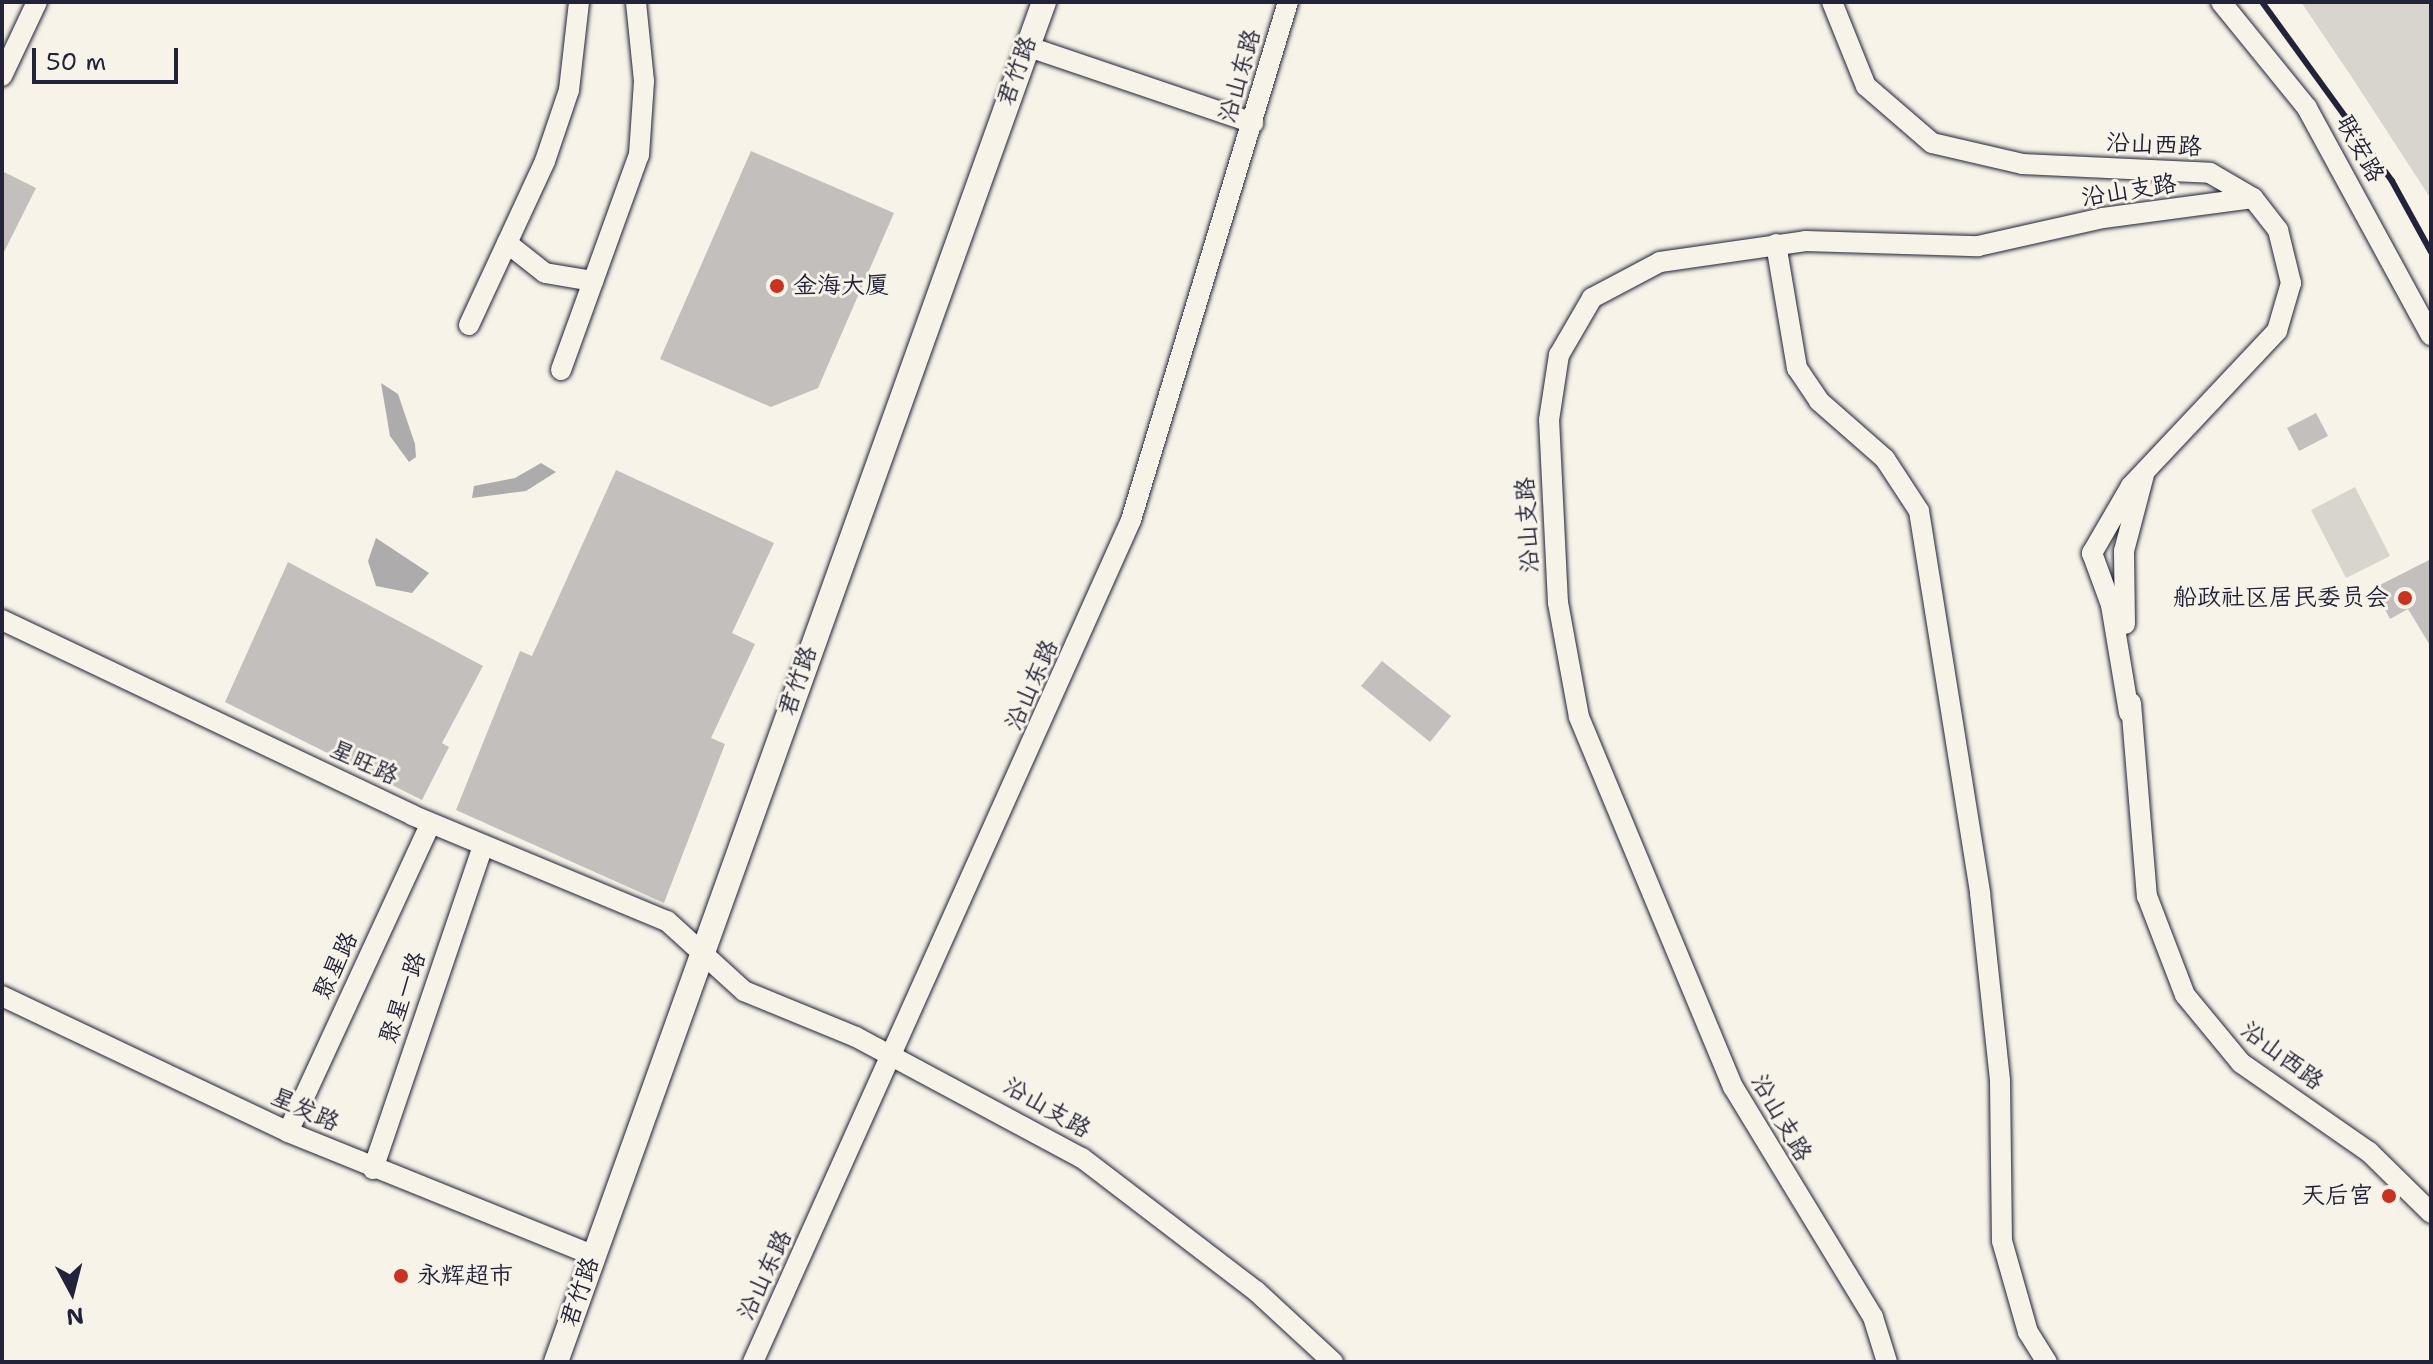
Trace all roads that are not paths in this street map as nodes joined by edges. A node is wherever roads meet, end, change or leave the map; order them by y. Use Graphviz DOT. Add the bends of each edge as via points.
graph roads {
  1 [pos="37,2"];
  2 [pos="579,2"];
  3 [pos="636,2"];
  4 [pos="1044,2"];
  5 [pos="1288,2"];
  6 [pos="1832,2"];
  7 [pos="2221,2"];
  8 [pos="1026,46"];
  9 [pos="2,76"];
  10 [pos="1253,123"];
  11 [pos="2253,198"];
  12 [pos="507,243"];
  13 [pos="1776,244"];
  14 [pos="593,281"];
  15 [pos="469,325"];
  16 [pos="2431,335"];
  17 [pos="561,370"];
  18 [pos="2144,475"];
  19 [pos="2094,567"];
  20 [pos="2122,567"];
  21 [pos="2,620"];
  22 [pos="2129,713"];
  23 [pos="431,823"];
  24 [pos="483,845"];
  25 [pos="704,950"];
  26 [pos="2,996"];
  27 [pos="895,1057"];
  28 [pos="288,1132"];
  29 [pos="373,1169"];
  30 [pos="2431,1213"];
  31 [pos="593,1255"];
  32 [pos="556,1362"];
  33 [pos="753,1362"];
  34 [pos="1333,1362"];
  35 [pos="1887,1362"];
  36 [pos="2047,1362"];
  1 -- 9 [label="street"];
  2 -- 12 [label="street" via="569,90"];
  3 -- 14 [label="street" via="644,81 639,155"];
  4 -- 8 [label="main road, 君竹路"];
  5 -- 10 [label="street, 沿山东路"];
  6 -- 11 [label="street, 沿山西路" via="1866,86 1932,143 2022,164 2199,170"];
  7 -- 16 [label="street, 联安路" via="2307,108"];
  8 -- 10 [label="street"];
  8 -- 25 [label="main road, 君竹路"];
  10 -- 27 [label="street, 沿山东路" via="1131,520"];
  11 -- 13 [label="street, 沿山支路" via="2103,218 1978,246"];
  11 -- 18 [label="street, 沿山西路" via="2278,230 2288,259 2283,319 2253,362"];
  12 -- 14 [label="street" via="545,273"];
  12 -- 15 [label="street"];
  13 -- 35 [label="street, 沿山支路" via="1636,269 1604,287 1570,329 1555,368 1549,420 1560,625 1590,749 1716,1052 1873,1317"];
  13 -- 36 [label="street" via="1797,368 1819,401 1885,459 1919,511 1980,893 2000,1081 2002,1241 2028,1332"];
  14 -- 17 [label="street"];
  18 -- 19 [label="street, 沿山西路" via="2095,546"];
  18 -- 20 [label="street, 沿山西路"];
  19 -- 20 [label="street" via="2107,576"];
  19 -- 22 [label="street, 沿山西路" via="2111,605"];
  20 -- 22 [label="street, 沿山西路"];
  21 -- 23 [label="street, 星旺路"];
  22 -- 30 [label="street, 沿山西路" via="2147,896 2185,995 2241,1063 2369,1152"];
  23 -- 24 [label="street, 星旺路"];
  23 -- 28 [label="street, 聚星路"];
  24 -- 25 [label="street, 星旺路" via="667,921"];
  24 -- 29 [label="street, 聚星一路"];
  25 -- 27 [label="street, 沿山支路" via="744,991"];
  25 -- 31 [label="main road, 君竹路"];
  26 -- 28 [label="street, 星发路"];
  27 -- 33 [label="street, 沿山东路"];
  27 -- 34 [label="street, 沿山支路" via="1082,1158 1266,1299"];
  28 -- 29 [label="street, 星发路"];
  29 -- 31 [label="street, 星发路"];
  31 -- 32 [label="main road, 君竹路"];
}
